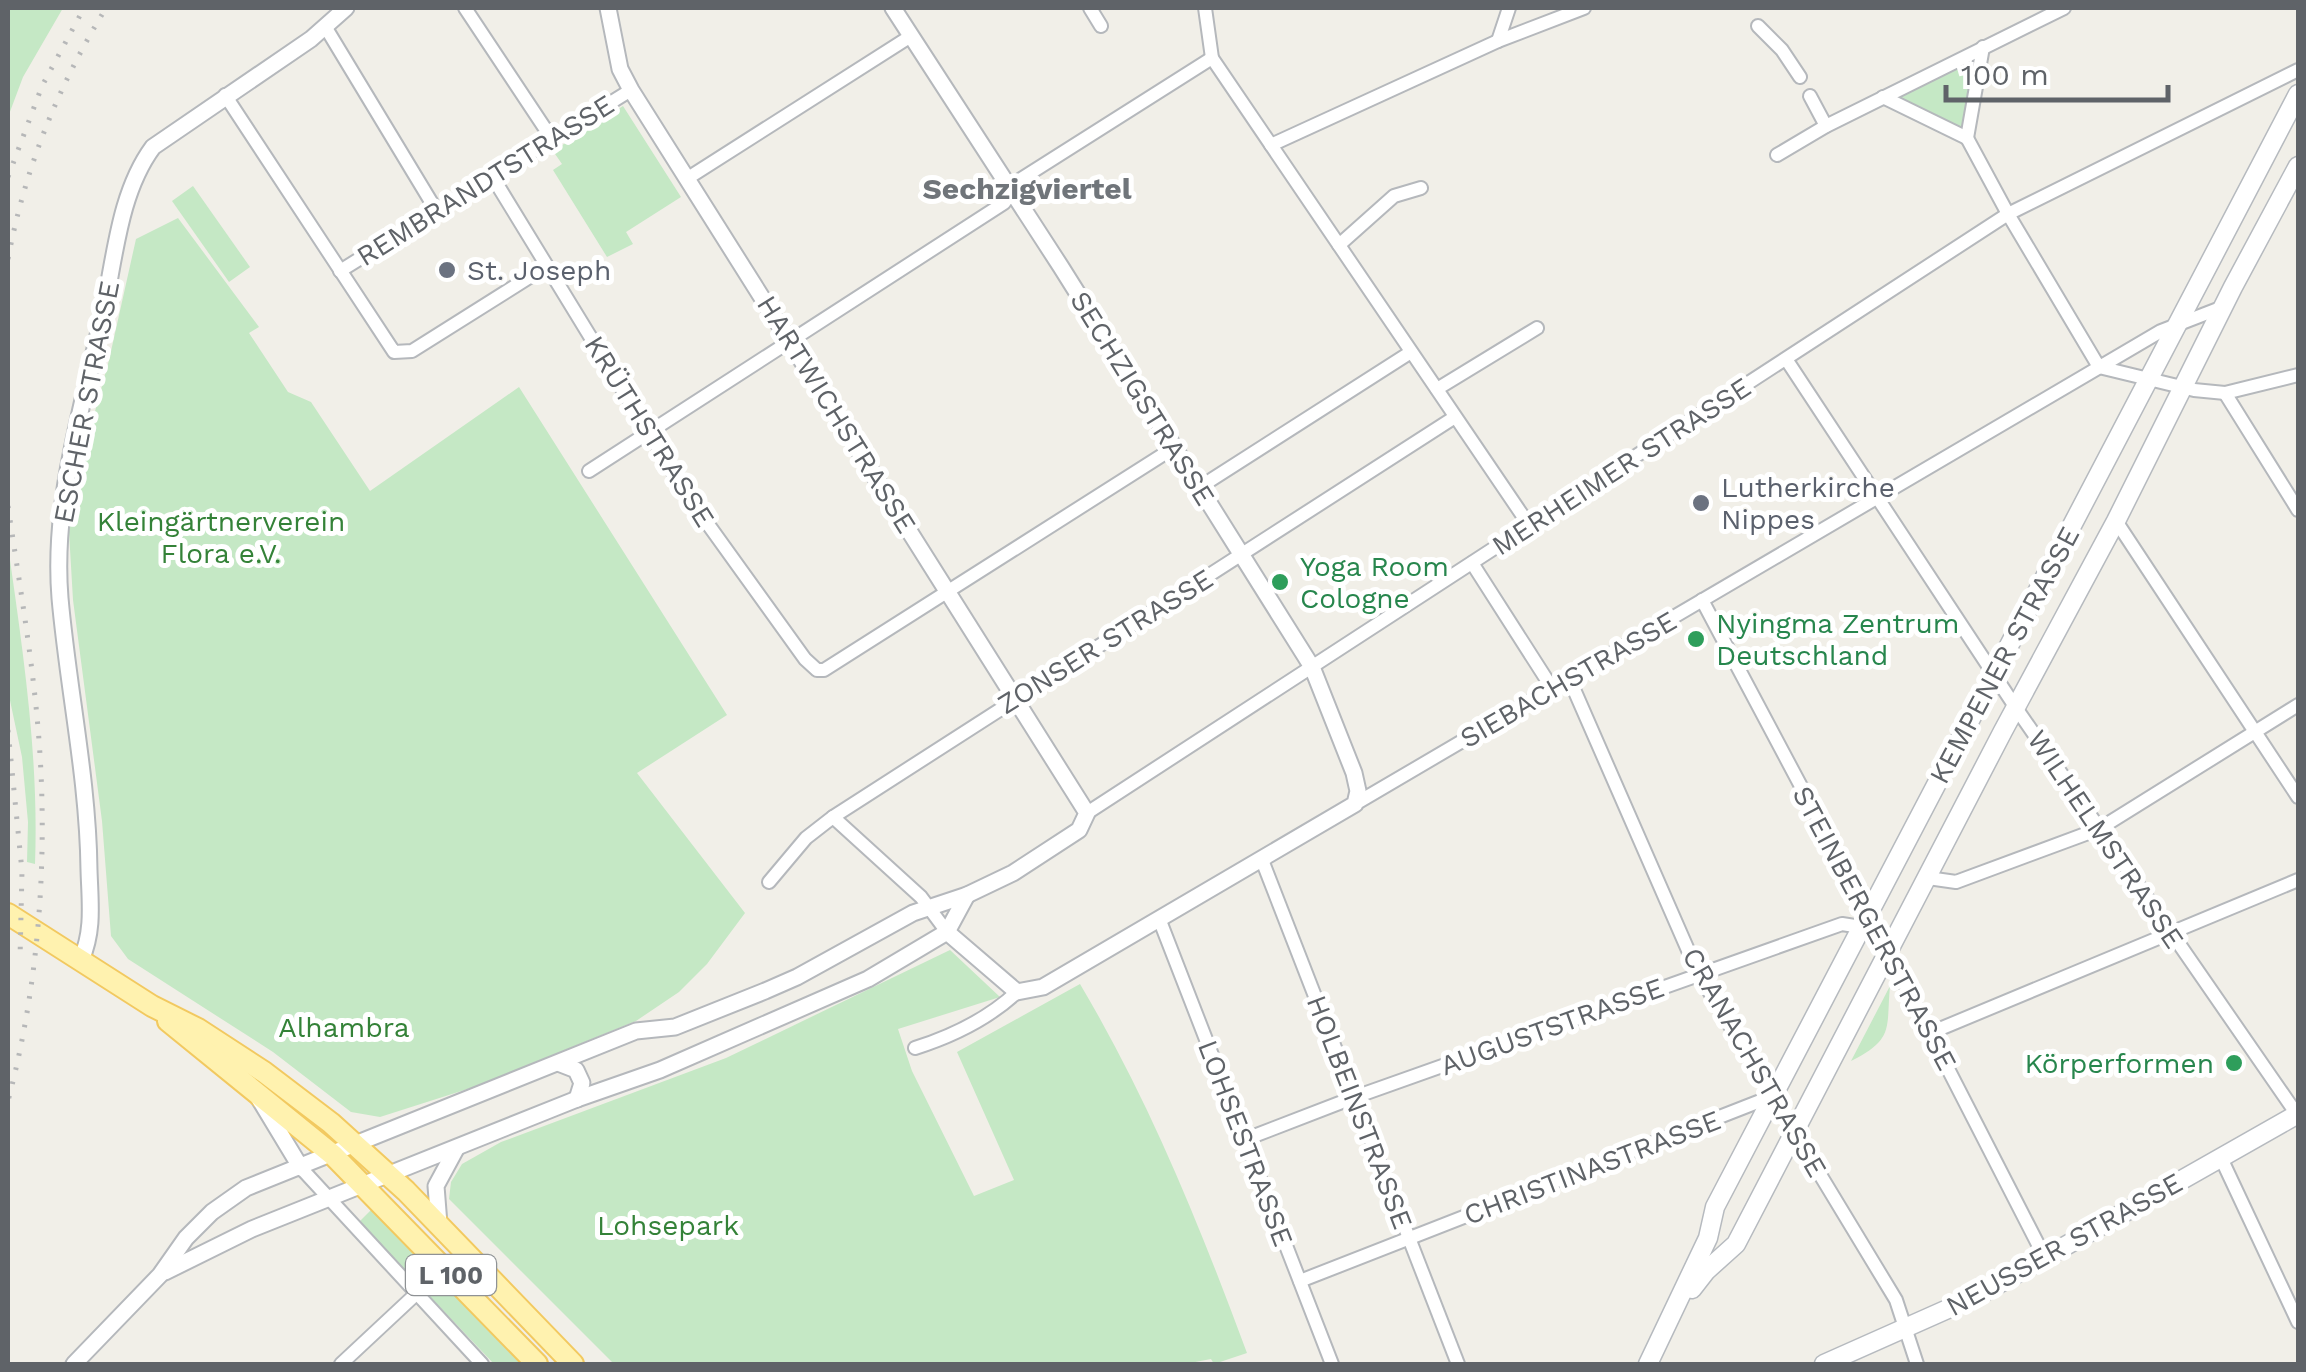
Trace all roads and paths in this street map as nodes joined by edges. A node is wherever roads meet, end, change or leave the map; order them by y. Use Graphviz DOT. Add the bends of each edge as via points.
graph roads {
  1 [pos="346,8"];
  2 [pos="466,8"];
  3 [pos="608,8"];
  4 [pos="893,8"];
  5 [pos="1090,8"];
  6 [pos="1205,8"];
  7 [pos="1509,8"];
  8 [pos="1584,8"];
  9 [pos="2064,8"];
  10 [pos="1101,26"];
  11 [pos="1758,26"];
  12 [pos="326,28"];
  13 [pos="911,36"];
  14 [pos="1498,42"];
  15 [pos="1983,48"];
  16 [pos="1212,58"];
  17 [pos="2298,70"];
  18 [pos="1800,76"];
  19 [pos="630,90"];
  20 [pos="2298,94"];
  21 [pos="225,95"];
  22 [pos="1810,96"];
  23 [pos="1884,97"];
  24 [pos="1826,126"];
  25 [pos="1967,138"];
  26 [pos="552,139"];
  27 [pos="1271,145"];
  28 [pos="1777,155"];
  29 [pos="2298,166"];
  30 [pos="492,176"];
  31 [pos="688,178"];
  32 [pos="1421,188"];
  33 [pos="1012,192"];
  34 [pos="436,210"];
  35 [pos="2008,214"];
  36 [pos="1339,245"];
  37 [pos="547,266"];
  38 [pos="340,271"];
  39 [pos="2223,307"];
  40 [pos="2180,322"];
  41 [pos="1536,328"];
  42 [pos="792,343"];
  43 [pos="1411,352"];
  44 [pos="1786,359"];
  45 [pos="2099,367"];
  46 [pos="2298,375"];
  47 [pos="2148,381"];
  48 [pos="2184,388"];
  49 [pos="1437,390"];
  50 [pos="2225,393"];
  51 [pos="1456,417"];
  52 [pos="649,435"];
  53 [pos="1175,447"];
  54 [pos="589,471"];
  55 [pos="1200,487"];
  56 [pos="1878,496"];
  57 [pos="2298,510"];
  58 [pos="2116,521"];
  59 [pos="1529,525"];
  60 [pos="1242,554"];
  61 [pos="1472,563"];
  62 [pos="948,591"];
  63 [pos="1702,600"];
  64 [pos="1312,667"];
  65 [pos="1995,676"];
  66 [pos="1569,678"];
  67 [pos="1552,688"];
  68 [pos="1016,698"];
  69 [pos="2298,705"];
  70 [pos="2016,708"];
  71 [pos="2256,733"];
  72 [pos="2298,798"];
  73 [pos="1356,804"];
  74 [pos="1086,813"];
  75 [pos="833,818"];
  76 [pos="2099,829"];
  77 [pos="1262,860"];
  78 [pos="1928,878"];
  79 [pos="2298,880"];
  80 [pos="769,882"];
  81 [pos="966,896"];
  82 [pos="928,908"];
  83 [pos="8,914"];
  84 [pos="1864,920"];
  85 [pos="1160,921"];
  86 [pos="947,932"];
  87 [pos="2171,934"];
  88 [pos="1889,952"];
  89 [pos="81,960"];
  90 [pos="1698,973"];
  91 [pos="1018,992"];
  92 [pos="152,1006"];
  93 [pos="695,1019"];
  94 [pos="1930,1033"];
  95 [pos="706,1048"];
  96 [pos="914,1048"];
  97 [pos="558,1062"];
  98 [pos="254,1089"];
  99 [pos="1354,1096"];
  100 [pos="1773,1096"];
  101 [pos="577,1100"];
  102 [pos="2298,1115"];
  103 [pos="1795,1132"];
  104 [pos="1246,1139"];
  105 [pos="356,1146"];
  106 [pos="458,1147"];
  107 [pos="332,1154"];
  108 [pos="2220,1158"];
  109 [pos="301,1168"];
  110 [pos="389,1175"];
  111 [pos="365,1185"];
  112 [pos="329,1200"];
  113 [pos="212,1212"];
  114 [pos="1713,1217"];
  115 [pos="439,1224"];
  116 [pos="1744,1230"];
  117 [pos="1409,1238"];
  118 [pos="230,1240"];
  119 [pos="2046,1258"];
  120 [pos="160,1274"];
  121 [pos="1300,1281"];
  122 [pos="416,1294"];
  123 [pos="1674,1311"];
  124 [pos="2298,1322"];
  125 [pos="1907,1328"];
  126 [pos="74,1364"];
  127 [pos="341,1364"];
  128 [pos="482,1364"];
  129 [pos="537,1364"];
  130 [pos="573,1364"];
  131 [pos="1332,1364"];
  132 [pos="1458,1364"];
  133 [pos="1648,1364"];
  134 [pos="1824,1364"];
  135 [pos="1917,1364"];
  1 -- 12 [label="street, ESCHER STRASSE"];
  2 -- 26 [label="street"];
  3 -- 19 [label="street, HARTWICHSTRASSE"];
  4 -- 13 [label="street, SECHZIGSTRASSE"];
  5 -- 10 [label="street"];
  6 -- 16 [label="street"];
  7 -- 14 [label="street"];
  8 -- 14 [label="street"];
  9 -- 15 [label="street"];
  11 -- 18 [label="street"];
  12 -- 21 [label="street, ESCHER STRASSE"];
  12 -- 34 [label="street"];
  13 -- 31 [label="street"];
  13 -- 33 [label="street, SECHZIGSTRASSE"];
  14 -- 27 [label="street"];
  15 -- 23 [label="street"];
  15 -- 25 [label="street"];
  16 -- 27 [label="street"];
  16 -- 33 [label="street"];
  17 -- 35 [label="street, MERHEIMER STRASSE"];
  19 -- 26 [label="street, REMBRANDTSTRASSE"];
  19 -- 31 [label="street, HARTWICHSTRASSE"];
  20 -- 40 [label="main road, KEMPENER STRASSE"];
  21 -- 38 [label="street"];
  21 -- 89 [label="street, ESCHER STRASSE" via="153,146 134,179 61,507 60,601 89,849 91,938"];
  22 -- 24 [label="street"];
  23 -- 24 [label="street"];
  23 -- 25 [label="street"];
  24 -- 28 [label="street"];
  25 -- 35 [label="street"];
  26 -- 30 [label="street, REMBRANDTSTRASSE"];
  27 -- 36 [label="street"];
  29 -- 39 [label="main road, KEMPENER STRASSE"];
  30 -- 34 [label="street, REMBRANDTSTRASSE"];
  30 -- 37 [label="street, KRÜTHSTRASSE"];
  31 -- 42 [label="street, HARTWICHSTRASSE"];
  32 -- 36 [label="street" via="1394,196"];
  33 -- 42 [label="street" via="1004,204"];
  33 -- 53 [label="street, SECHZIGSTRASSE"];
  34 -- 38 [label="street, REMBRANDTSTRASSE"];
  35 -- 44 [label="street, MERHEIMER STRASSE"];
  35 -- 45 [label="street"];
  36 -- 43 [label="street"];
  37 -- 38 [label="street" via="403,353 394,352"];
  37 -- 52 [label="street, KRÜTHSTRASSE"];
  39 -- 40 [label="street, SIEBACHSTRASSE"];
  39 -- 48 [label="main road, KEMPENER STRASSE"];
  40 -- 45 [label="street, SIEBACHSTRASSE"];
  40 -- 47 [label="main road, KEMPENER STRASSE"];
  41 -- 49 [label="street"];
  42 -- 52 [label="street"];
  42 -- 62 [label="street, HARTWICHSTRASSE"];
  43 -- 49 [label="street"];
  43 -- 55 [label="street"];
  44 -- 56 [label="street, WILHELMSTRASSE"];
  44 -- 59 [label="street, MERHEIMER STRASSE"];
  45 -- 47 [label="street"];
  45 -- 56 [label="street, SIEBACHSTRASSE"];
  46 -- 50 [label="street"];
  47 -- 48 [label="street"];
  47 -- 65 [label="main road, KEMPENER STRASSE"];
  48 -- 50 [label="street"];
  48 -- 58 [label="main road, KEMPENER STRASSE"];
  49 -- 51 [label="street"];
  50 -- 57 [label="street"];
  51 -- 59 [label="street"];
  51 -- 60 [label="street, ZONSER STRASSE"];
  52 -- 54 [label="street"];
  52 -- 62 [label="street, KRÜTHSTRASSE" via="813,668 824,670"];
  53 -- 55 [label="street, SECHZIGSTRASSE"];
  53 -- 62 [label="street"];
  55 -- 60 [label="street, SECHZIGSTRASSE"];
  56 -- 63 [label="street, SIEBACHSTRASSE"];
  56 -- 65 [label="street, WILHELMSTRASSE"];
  58 -- 70 [label="main road, KEMPENER STRASSE"];
  58 -- 71 [label="street"];
  59 -- 61 [label="street, MERHEIMER STRASSE"];
  60 -- 64 [label="street, SECHZIGSTRASSE"];
  60 -- 68 [label="street, ZONSER STRASSE"];
  61 -- 64 [label="street, MERHEIMER STRASSE"];
  61 -- 67 [label="street"];
  62 -- 68 [label="street, HARTWICHSTRASSE"];
  63 -- 66 [label="street, SIEBACHSTRASSE"];
  63 -- 84 [label="street, STEINBERGERSTRASSE"];
  64 -- 73 [label="street, SECHZIGSTRASSE" via="1354,773"];
  64 -- 74 [label="street, MERHEIMER STRASSE"];
  65 -- 70 [label="street, WILHELMSTRASSE"];
  65 -- 84 [label="main road, KEMPENER STRASSE"];
  66 -- 67 [label="street, SIEBACHSTRASSE"];
  66 -- 90 [label="street, CRANACHSTRASSE"];
  67 -- 73 [label="street, SIEBACHSTRASSE"];
  68 -- 74 [label="street, HARTWICHSTRASSE"];
  68 -- 75 [label="street, ZONSER STRASSE"];
  69 -- 71 [label="street"];
  70 -- 76 [label="street, WILHELMSTRASSE"];
  70 -- 78 [label="main road, KEMPENER STRASSE"];
  71 -- 72 [label="street"];
  71 -- 76 [label="street"];
  73 -- 77 [label="street, SIEBACHSTRASSE"];
  74 -- 81 [label="street, MERHEIMER STRASSE" via="1080,830"];
  75 -- 80 [label="street, ZONSER STRASSE"];
  75 -- 82 [label="street"];
  76 -- 78 [label="street" via="1956,882"];
  76 -- 87 [label="street, WILHELMSTRASSE"];
  77 -- 85 [label="street, SIEBACHSTRASSE"];
  77 -- 99 [label="street, HOLBEINSTRASSE"];
  78 -- 88 [label="main road, KEMPENER STRASSE"];
  79 -- 87 [label="street"];
  81 -- 82 [label="street, MERHEIMER STRASSE"];
  81 -- 86 [label="street"];
  82 -- 86 [label="street"];
  82 -- 93 [label="street, MERHEIMER STRASSE" via="797,977"];
  83 -- 89 [label="main road, L 100"];
  84 -- 88 [label="street, STEINBERGERSTRASSE"];
  84 -- 90 [label="street, AUGUSTSTRASSE"];
  84 -- 100 [label="main road, KEMPENER STRASSE"];
  85 -- 91 [label="street, SIEBACHSTRASSE" via="1043,987"];
  85 -- 104 [label="street, LOHSESTRASSE"];
  86 -- 91 [label="street"];
  86 -- 95 [label="street" via="868,980"];
  87 -- 94 [label="street"];
  87 -- 102 [label="street, WILHELMSTRASSE"];
  88 -- 94 [label="street, STEINBERGERSTRASSE"];
  88 -- 103 [label="main road, KEMPENER STRASSE"];
  89 -- 92 [label="main road, L 100"];
  90 -- 99 [label="street, AUGUSTSTRASSE"];
  90 -- 100 [label="street, CRANACHSTRASSE"];
  91 -- 96 [label="street, SIEBACHSTRASSE" via="982,1019"];
  92 -- 98 [label="main road, L 100"];
  92 -- 105 [label="main road, L 100" via="264,1072"];
  93 -- 95 [label="street"];
  93 -- 97 [label="street, MERHEIMER STRASSE" via="636,1031"];
  94 -- 119 [label="street, STEINBERGERSTRASSE"];
  95 -- 101 [label="street"];
  97 -- 101 [label="street" via="576,1070 582,1083"];
  97 -- 105 [label="street, MERHEIMER STRASSE"];
  98 -- 107 [label="main road, L 100"];
  98 -- 109 [label="street"];
  99 -- 104 [label="street, AUGUSTSTRASSE"];
  99 -- 117 [label="street, HOLBEINSTRASSE"];
  100 -- 103 [label="street, CRANACHSTRASSE"];
  100 -- 114 [label="main road, KEMPENER STRASSE"];
  100 -- 117 [label="street, CHRISTINASTRASSE"];
  101 -- 106 [label="street"];
  102 -- 108 [label="main road, NEUSSER STRASSE"];
  103 -- 116 [label="main road, KEMPENER STRASSE"];
  103 -- 125 [label="street, CRANACHSTRASSE"];
  104 -- 121 [label="street, LOHSESTRASSE"];
  105 -- 107 [label="street, MERHEIMER STRASSE"];
  105 -- 110 [label="main road, L 100"];
  106 -- 110 [label="street"];
  106 -- 115 [label="street" via="436,1186"];
  107 -- 109 [label="street, MERHEIMER STRASSE"];
  107 -- 111 [label="main road, L 100"];
  108 -- 119 [label="main road, NEUSSER STRASSE"];
  108 -- 124 [label="street"];
  109 -- 112 [label="street"];
  109 -- 113 [label="street, MERHEIMER STRASSE" via="246,1188"];
  110 -- 111 [label="street"];
  110 -- 115 [label="main road, L 100"];
  111 -- 112 [label="street"];
  111 -- 129 [label="main road, L 100"];
  112 -- 118 [label="street"];
  112 -- 122 [label="street"];
  113 -- 118 [label="street"];
  113 -- 120 [label="street, MERHEIMER STRASSE"];
  114 -- 116 [label="main road" via="1730,1232"];
  114 -- 123 [label="main road, KEMPENER STRASSE"];
  115 -- 130 [label="main road, L 100"];
  116 -- 123 [label="main road, KEMPENER STRASSE"];
  117 -- 121 [label="street, CHRISTINASTRASSE"];
  117 -- 132 [label="street, HOLBEINSTRASSE"];
  118 -- 120 [label="street"];
  119 -- 125 [label="main road, NEUSSER STRASSE"];
  120 -- 126 [label="street"];
  121 -- 131 [label="street, LOHSESTRASSE"];
  122 -- 127 [label="street"];
  122 -- 128 [label="street"];
  123 -- 133 [label="main road, KEMPENER STRASSE"];
  125 -- 134 [label="main road, NEUSSER STRASSE"];
  125 -- 135 [label="street, CRANACHSTRASSE"];
}
